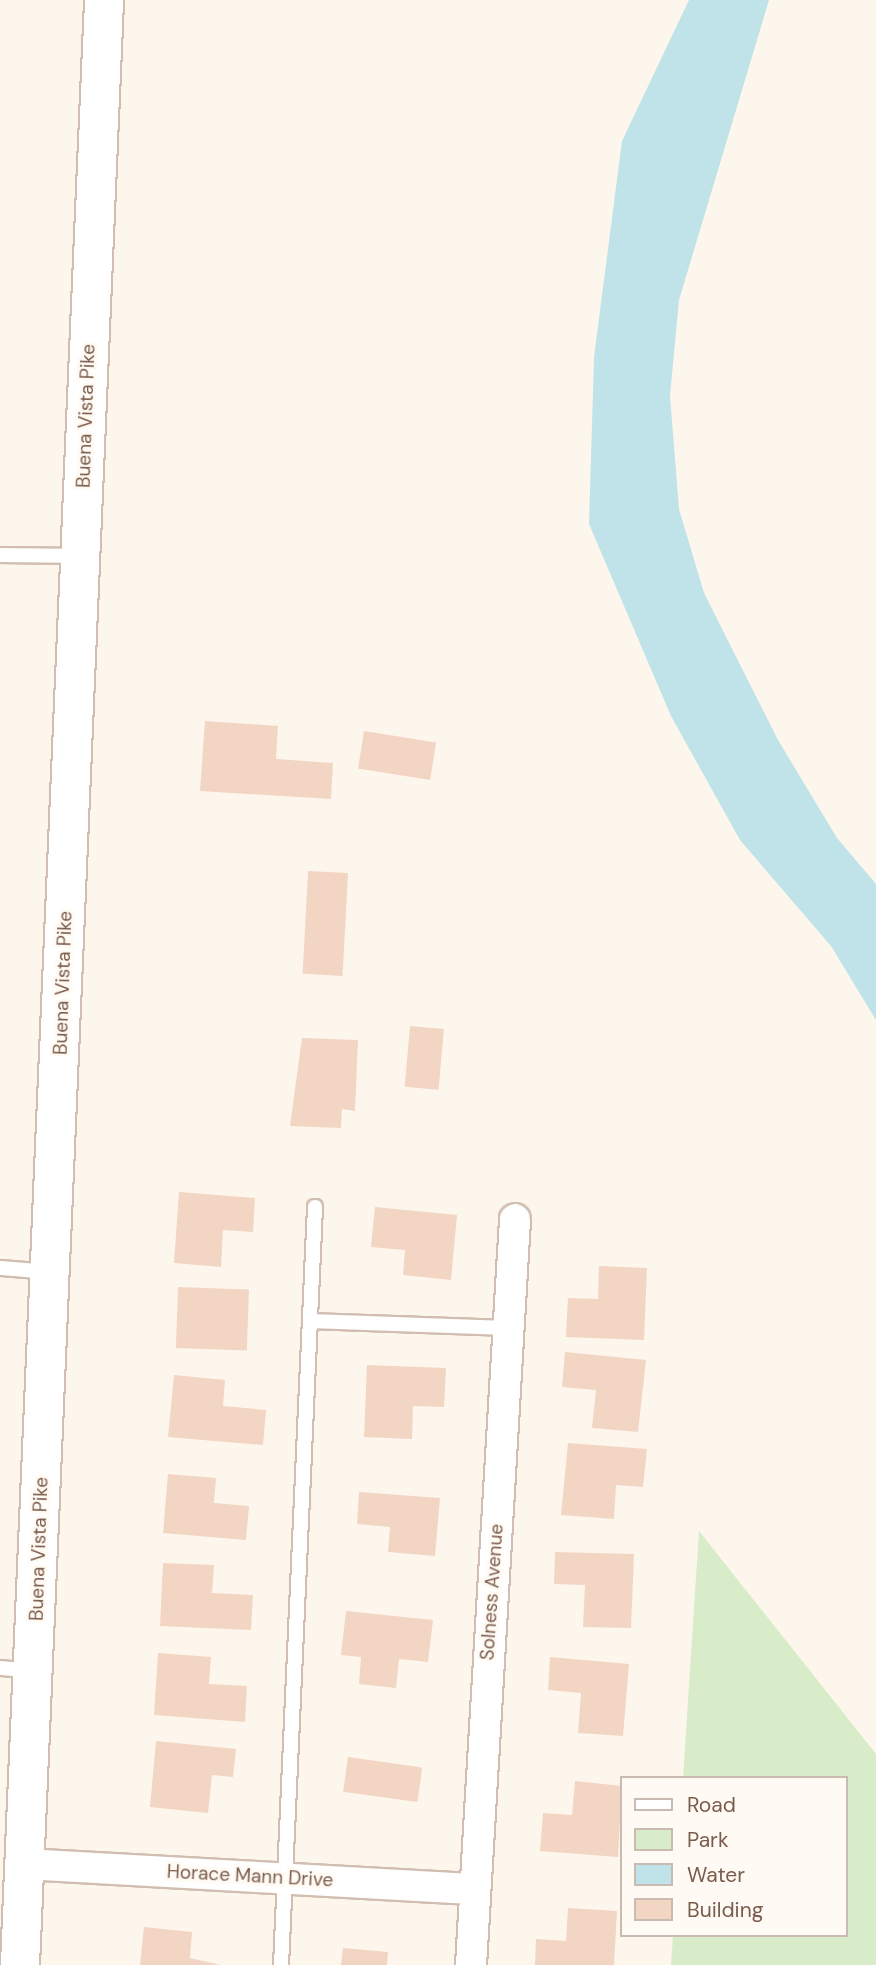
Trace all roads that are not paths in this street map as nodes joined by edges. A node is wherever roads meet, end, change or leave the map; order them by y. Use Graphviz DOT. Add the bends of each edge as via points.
graph roads {
  1 [pos="104,0"];
  2 [pos="0,555"];
  3 [pos="80,556"];
  4 [pos="315,1208"];
  5 [pos="515,1219"];
  6 [pos="0,1268"];
  7 [pos="51,1273"];
  8 [pos="310,1321"];
  9 [pos="508,1328"];
  10 [pos="17,1670"];
  11 [pos="21,1878"];
  12 [pos="286,1879"];
  13 [pos="474,1889"];
  14 [pos="20,1965"];
  15 [pos="281,1965"];
  16 [pos="471,1965"];
  1 -- 3 [label="main road, Buena Vista Pike"];
  2 -- 3 [label="lane"];
  3 -- 7 [label="main road, Buena Vista Pike"];
  4 -- 8 [label="lane"];
  5 -- 9 [label="street, Solness Avenue"];
  6 -- 7 [label="lane"];
  7 -- 10 [label="main road, Buena Vista Pike"];
  8 -- 9 [label="lane"];
  8 -- 12 [label="lane"];
  9 -- 13 [label="street, Solness Avenue"];
  10 -- 11 [label="main road, Buena Vista Pike"];
  11 -- 12 [label="street, Horace Mann Drive"];
  11 -- 14 [label="main road, Buena Vista Pike"];
  12 -- 13 [label="street, Horace Mann Drive"];
  12 -- 15 [label="lane"];
  13 -- 16 [label="street, Solness Avenue"];
}
